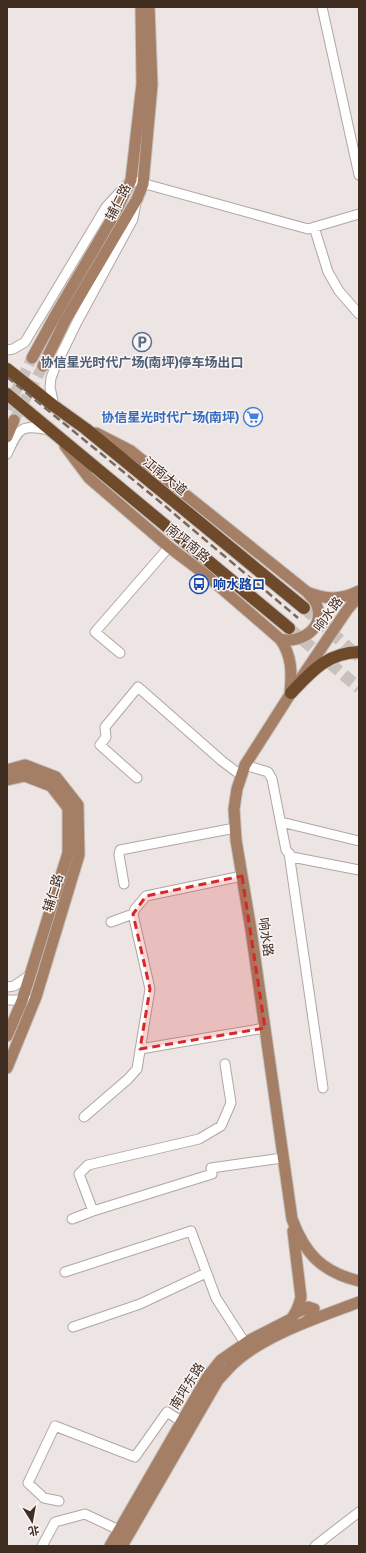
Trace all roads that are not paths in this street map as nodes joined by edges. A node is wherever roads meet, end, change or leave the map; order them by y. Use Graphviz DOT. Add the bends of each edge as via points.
graph roads {
  1 [pos="141,7"];
  2 [pos="149,7"];
  3 [pos="322,7"];
  4 [pos="359,175"];
  5 [pos="132,180"];
  6 [pos="143,184"];
  7 [pos="137,199"];
  8 [pos="359,214"];
  9 [pos="314,227"];
  10 [pos="359,314"];
  11 [pos="7,350"];
  12 [pos="32,358"];
  13 [pos="43,366"];
  14 [pos="7,369"];
  15 [pos="7,394"];
  16 [pos="54,406"];
  17 [pos="14,420"];
  18 [pos="86,429"];
  19 [pos="49,430"];
  20 [pos="7,437"];
  21 [pos="60,439"];
  22 [pos="7,454"];
  23 [pos="169,547"];
  24 [pos="359,591"];
  25 [pos="307,592"];
  26 [pos="359,596"];
  27 [pos="304,608"];
  28 [pos="289,628"];
  29 [pos="280,639"];
  30 [pos="359,652"];
  31 [pos="120,653"];
  32 [pos="290,694"];
  33 [pos="7,770"];
  34 [pos="244,771"];
  35 [pos="137,778"];
  36 [pos="7,780"];
  37 [pos="280,822"];
  38 [pos="235,828"];
  39 [pos="359,841"];
  40 [pos="289,853"];
  41 [pos="359,870"];
  42 [pos="242,876"];
  43 [pos="124,884"];
  44 [pos="133,914"];
  45 [pos="111,922"];
  46 [pos="30,975"];
  47 [pos="7,988"];
  48 [pos="36,997"];
  49 [pos="7,1000"];
  50 [pos="22,1001"];
  51 [pos="265,1028"];
  52 [pos="7,1036"];
  53 [pos="140,1049"];
  54 [pos="225,1064"];
  55 [pos="7,1068"];
  56 [pos="322,1088"];
  57 [pos="84,1117"];
  58 [pos="282,1158"];
  59 [pos="93,1211"];
  60 [pos="72,1219"];
  61 [pos="292,1219"];
  62 [pos="65,1272"];
  63 [pos="206,1273"];
  64 [pos="359,1281"];
  65 [pos="359,1302"];
  66 [pos="296,1314"];
  67 [pos="305,1322"];
  68 [pos="73,1327"];
  69 [pos="245,1343"];
  70 [pos="181,1421"];
  71 [pos="59,1501"];
  72 [pos="359,1512"];
  73 [pos="119,1530"];
  74 [pos="42,1546"];
  75 [pos="110,1546"];
  76 [pos="122,1546"];
  77 [pos="315,1546"];
  1 -- 5 [label="main road, 辅仁路" via="142,84"];
  2 -- 6 [label="main road, 辅仁路" via="152,85"];
  3 -- 4 [label="street"];
  5 -- 6 [label="street"];
  5 -- 11 [label="street" via="106,207 25,342"];
  5 -- 12 [label="main road, 辅仁路"];
  6 -- 7 [label="main road, 辅仁路"];
  6 -- 9 [label="street" via="308,229"];
  7 -- 13 [label="main road, 辅仁路" via="65,321"];
  7 -- 16 [label="street" via="133,219 55,367 50,387"];
  8 -- 9 [label="street"];
  9 -- 10 [label="street" via="328,272 339,291"];
  14 -- 16 [label="highway, 江南大道"];
  15 -- 19 [label="highway"];
  16 -- 18 [label="highway, 江南大道"];
  17 -- 20 [label="main road"];
  18 -- 25 [label="main road" via="131,451"];
  18 -- 27 [label="highway, 江南大道"];
  19 -- 21 [label="highway"];
  19 -- 22 [label="street" via="32,426 20,430"];
  21 -- 23 [label="main road, 南坪南路" via="89,478"];
  21 -- 28 [label="highway"];
  23 -- 29 [label="main road, 南坪南路" via="206,575"];
  23 -- 31 [label="street" via="95,632"];
  24 -- 25 [label="main road" via="334,598 319,597"];
  25 -- 29 [label="main road" via="315,601 318,610 317,621 312,630 307,635 290,641"];
  26 -- 32 [label="main road, 响水路"];
  29 -- 32 [label="main road, 南坪南路" via="286,646 291,661"];
  30 -- 32 [label="highway" via="342,653 326,661 312,671"];
  32 -- 34 [label="main road, 响水路"];
  33 -- 48 [label="main road, 辅仁路" via="25,765 56,777 78,805 79,855"];
  34 -- 35 [label="street" via="222,761 138,687 105,727 106,737 100,745"];
  34 -- 37 [label="street" via="268,772 272,779"];
  34 -- 38 [label="main road, 响水路" via="237,789"];
  36 -- 46 [label="main road, 辅仁路" via="25,776 51,786 68,808 68,853"];
  37 -- 39 [label="street"];
  37 -- 40 [label="street" via="286,850"];
  38 -- 42 [label="main road, 响水路"];
  38 -- 43 [label="street" via="120,850"];
  40 -- 41 [label="street" via="292,856"];
  40 -- 56 [label="street"];
  42 -- 44 [label="street" via="146,896"];
  42 -- 51 [label="main road, 响水路"];
  44 -- 45 [label="street"];
  44 -- 53 [label="street" via="150,989"];
  46 -- 47 [label="street"];
  46 -- 50 [label="main road, 辅仁路"];
  48 -- 50 [label="street"];
  48 -- 55 [label="main road, 辅仁路"];
  49 -- 50 [label="street"];
  50 -- 52 [label="main road, 辅仁路"];
  51 -- 53 [label="street"];
  51 -- 58 [label="main road, 响水路"];
  53 -- 57 [label="street" via="137,1069 133,1074"];
  54 -- 59 [label="street" via="231,1103 221,1126 199,1139 88,1165 79,1174"];
  58 -- 59 [label="street" via="211,1168 212,1174"];
  58 -- 61 [label="main road, 响水路"];
  59 -- 60 [label="street"];
  61 -- 64 [label="main road, 响水路" via="298,1236 314,1258 338,1274"];
  61 -- 66 [label="main road" via="301,1297"];
  62 -- 63 [label="street" via="191,1231"];
  63 -- 68 [label="street" via="140,1304"];
  63 -- 69 [label="street" via="216,1298"];
  65 -- 67 [label="main road, 南坪东路"];
  66 -- 67 [label="main road, 南坪东路" via="308,1308 314,1309 313,1315"];
  66 -- 69 [label="main road, 南坪东路"];
  67 -- 76 [label="main road, 南坪东路" via="253,1350 233,1364 218,1380"];
  69 -- 70 [label="main road, 南坪东路" via="216,1365"];
  70 -- 71 [label="street" via="167,1412 135,1457 55,1426 28,1483 44,1498"];
  70 -- 73 [label="main road, 南坪东路"];
  72 -- 77 [label="street"];
  73 -- 74 [label="street" via="85,1514 55,1522"];
  73 -- 75 [label="main road, 南坪东路"];
}
